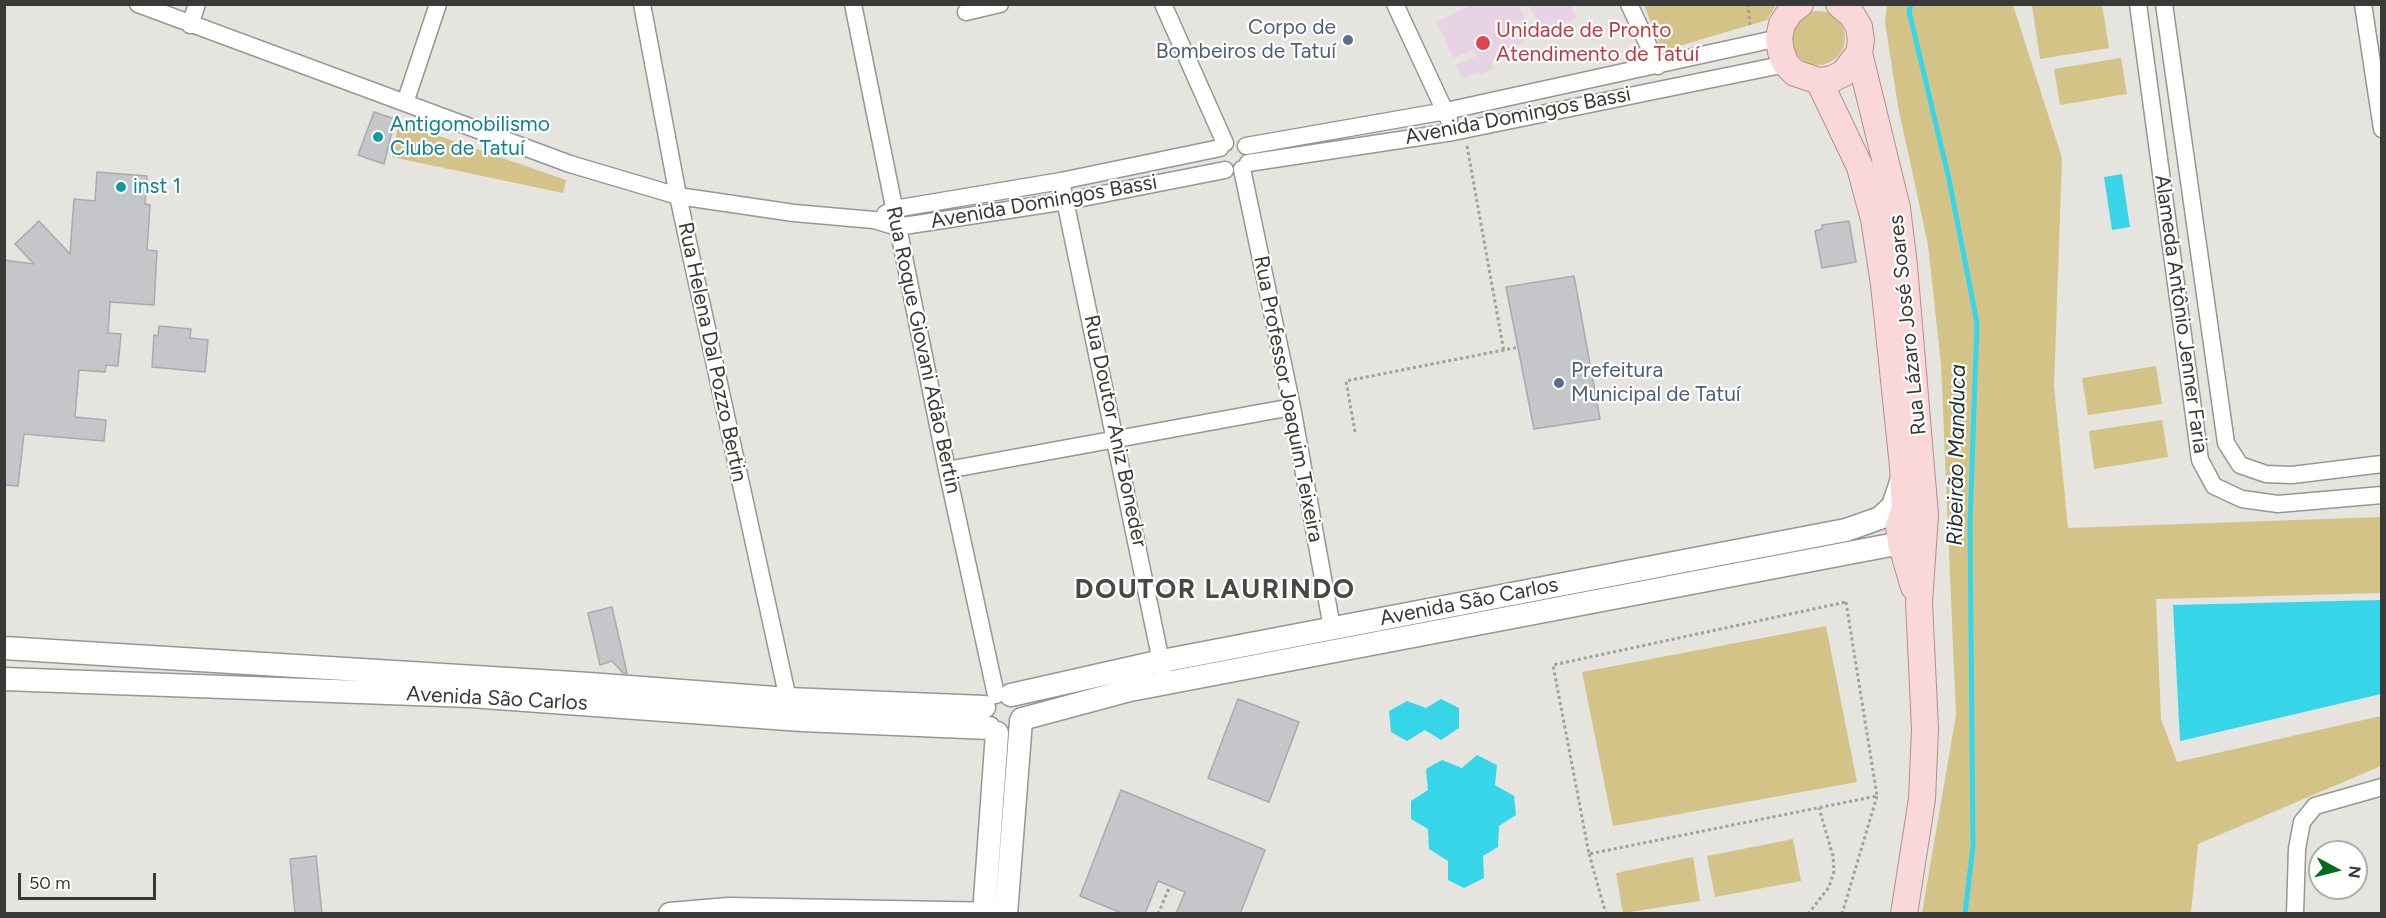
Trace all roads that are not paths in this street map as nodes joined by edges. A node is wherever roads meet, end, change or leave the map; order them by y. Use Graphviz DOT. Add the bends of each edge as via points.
graph roads {
  1 [pos="138,4"];
  2 [pos="197,4"];
  3 [pos="438,4"];
  4 [pos="642,4"];
  5 [pos="854,4"];
  6 [pos="1000,4"];
  7 [pos="1163,4"];
  8 [pos="1395,4"];
  9 [pos="1629,4"];
  10 [pos="2138,4"];
  11 [pos="2164,4"];
  12 [pos="2363,4"];
  13 [pos="1794,7"];
  14 [pos="1848,8"];
  15 [pos="966,12"];
  16 [pos="190,25"];
  17 [pos="1779,38"];
  18 [pos="1858,53"];
  19 [pos="1786,64"];
  20 [pos="1658,66"];
  21 [pos="1820,81"];
  22 [pos="405,103"];
  23 [pos="1446,111"];
  24 [pos="2382,129"];
  25 [pos="1459,131"];
  26 [pos="1222,146"];
  27 [pos="1240,162"];
  28 [pos="1061,181"];
  29 [pos="678,196"];
  30 [pos="1067,201"];
  31 [pos="894,209"];
  32 [pos="874,220"];
  33 [pos="897,227"];
  34 [pos="1292,407"];
  35 [pos="1116,437"];
  36 [pos="2382,464"];
  37 [pos="947,470"];
  38 [pos="1903,478"];
  39 [pos="2382,495"];
  40 [pos="1926,515"];
  41 [pos="1901,543"];
  42 [pos="1919,602"];
  43 [pos="1332,628"];
  44 [pos="4,648"];
  45 [pos="1162,661"];
  46 [pos="4,679"];
  47 [pos="1165,684"];
  48 [pos="786,709"];
  49 [pos="995,712"];
  50 [pos="1022,720"];
  51 [pos="2382,787"];
  52 [pos="994,913"];
  53 [pos="670,914"];
  54 [pos="1904,914"];
  55 [pos="2295,914"];
  1 -- 16 [label="street"];
  2 -- 16 [label="street"];
  3 -- 22 [label="street"];
  4 -- 29 [label="street, Rua Helena Dal Pozzo Bertin"];
  5 -- 31 [label="street, Rua Roque Giovani Adão Bertin"];
  6 -- 15 [label="street"];
  7 -- 26 [label="street"];
  8 -- 23 [label="street"];
  9 -- 20 [label="street"];
  10 -- 39 [label="street, Alameda Antônio Jenner Faria" via="2200,460 2214,486 2242,499 2278,504"];
  11 -- 36 [label="street, Alameda Antônio Jenner Faria" via="2226,443 2240,465 2266,474 2292,475"];
  12 -- 24 [label="street"];
  13 -- 17 [label="main road" via="1782,24"];
  14 -- 18 [label="main road, Rua Lázaro José Soares" via="1859,27"];
  16 -- 22 [label="street"];
  17 -- 19 [label="main road"];
  17 -- 20 [label="street, Avenida Domingos Bassi"];
  18 -- 21 [label="main road" via="1844,73"];
  18 -- 40 [label="main road, Rua Lázaro José Soares" via="1897,208"];
  19 -- 21 [label="main road" via="1801,76"];
  19 -- 25 [label="street, Avenida Domingos Bassi"];
  20 -- 23 [label="street, Avenida Domingos Bassi"];
  21 -- 38 [label="main road, Rua Lázaro José Soares" via="1860,167 1874,219"];
  22 -- 29 [label="street" via="570,164"];
  23 -- 25 [label="street"];
  23 -- 27 [label="street, Avenida Domingos Bassi"];
  25 -- 27 [label="street, Avenida Domingos Bassi"];
  26 -- 27 [label="street, Rua Professor Joaquim Teixeira" via="1219,163"];
  26 -- 27 [label="street, Avenida Domingos Bassi" via="1240,141"];
  26 -- 28 [label="street, Avenida Domingos Bassi"];
  27 -- 30 [label="street, Avenida Domingos Bassi"];
  27 -- 34 [label="street, Rua Professor Joaquim Teixeira"];
  28 -- 30 [label="street, Rua Doutor Aniz Boneder"];
  28 -- 31 [label="street, Avenida Domingos Bassi"];
  29 -- 32 [label="street"];
  29 -- 48 [label="street, Rua Helena Dal Pozzo Bertin"];
  30 -- 33 [label="street, Avenida Domingos Bassi"];
  30 -- 35 [label="street, Rua Doutor Aniz Boneder"];
  31 -- 32 [label="street, Avenida Domingos Bassi"];
  31 -- 33 [label="street, Rua Roque Giovani Adão Bertin"];
  32 -- 33 [label="street"];
  33 -- 37 [label="street, Rua Roque Giovani Adão Bertin"];
  34 -- 35 [label="street"];
  34 -- 43 [label="street, Rua Professor Joaquim Teixeira"];
  35 -- 37 [label="street"];
  35 -- 45 [label="street, Rua Doutor Aniz Boneder"];
  37 -- 49 [label="street, Rua Roque Giovani Adão Bertin"];
  38 -- 41 [label="main road, Rua Lázaro José Soares"];
  38 -- 43 [label="main road, Avenida São Carlos" via="1893,506 1880,518 1846,530"];
  40 -- 41 [label="main road" via="1919,528"];
  40 -- 42 [label="main road, Rua Lázaro José Soares"];
  41 -- 42 [label="main road, Rua Lázaro José Soares"];
  41 -- 47 [label="main road, Avenida São Carlos"];
  42 -- 54 [label="main road, Rua Lázaro José Soares" via="1925,729 1922,799"];
  43 -- 45 [label="main road, Avenida São Carlos"];
  44 -- 48 [label="main road, Avenida São Carlos" via="589,684"];
  45 -- 47 [label="street, Rua Doutor Aniz Boneder"];
  45 -- 49 [label="main road, Avenida São Carlos"];
  46 -- 48 [label="main road, Avenida São Carlos"];
  47 -- 50 [label="main road, Avenida São Carlos"];
  48 -- 49 [label="main road, Avenida São Carlos"];
  49 -- 50 [label="main road, Avenida São Carlos" via="1007,733"];
  49 -- 52 [label="main road"];
  50 -- 52 [label="main road"];
  51 -- 55 [label="street" via="2315,806 2302,822"];
  52 -- 53 [label="main road" via="728,909"];
}
